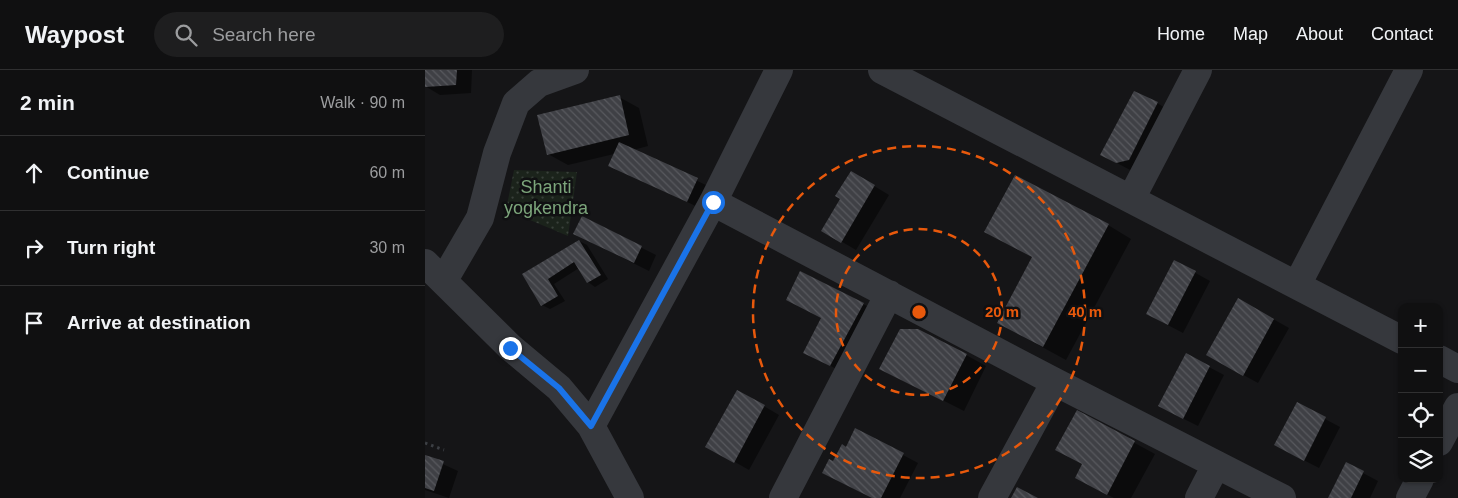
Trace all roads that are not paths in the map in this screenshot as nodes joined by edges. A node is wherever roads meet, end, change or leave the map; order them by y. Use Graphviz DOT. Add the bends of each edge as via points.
graph roads {
  1 [pos="575,70"];
  2 [pos="779,70"];
  3 [pos="882,70"];
  4 [pos="1198,70"];
  5 [pos="1409,70"];
  6 [pos="1131,199"];
  7 [pos="713,202"];
  8 [pos="435,272"];
  9 [pos="1297,286"];
  10 [pos="889,294"];
  11 [pos="1398,338"];
  12 [pos="1443,361"];
  13 [pos="1458,369"];
  14 [pos="1055,382"];
  15 [pos="1458,407"];
  16 [pos="591,426"];
  17 [pos="1441,438"];
  18 [pos="1217,465"];
  19 [pos="1418,483"];
  20 [pos="630,498"];
  21 [pos="783,498"];
  22 [pos="992,498"];
  23 [pos="1199,498"];
  24 [pos="1283,498"];
  25 [pos="1410,498"];
  1 -- 8 [label="street" via="539,83 516,103 497,153 480,218"];
  2 -- 7 [label="street"];
  3 -- 6 [label="street"];
  4 -- 6 [label="street"];
  5 -- 9 [label="street"];
  6 -- 9 [label="street"];
  7 -- 10 [label="street"];
  7 -- 16 [label="street"];
  8 -- 16 [label="street" via="510,348 559,388"];
  9 -- 11 [label="street"];
  10 -- 14 [label="street"];
  10 -- 21 [label="street"];
  12 -- 13 [label="street"];
  14 -- 18 [label="street"];
  14 -- 22 [label="street"];
  15 -- 17 [label="street"];
  16 -- 20 [label="street"];
  18 -- 23 [label="street"];
  18 -- 24 [label="street"];
  19 -- 25 [label="street"];
}
